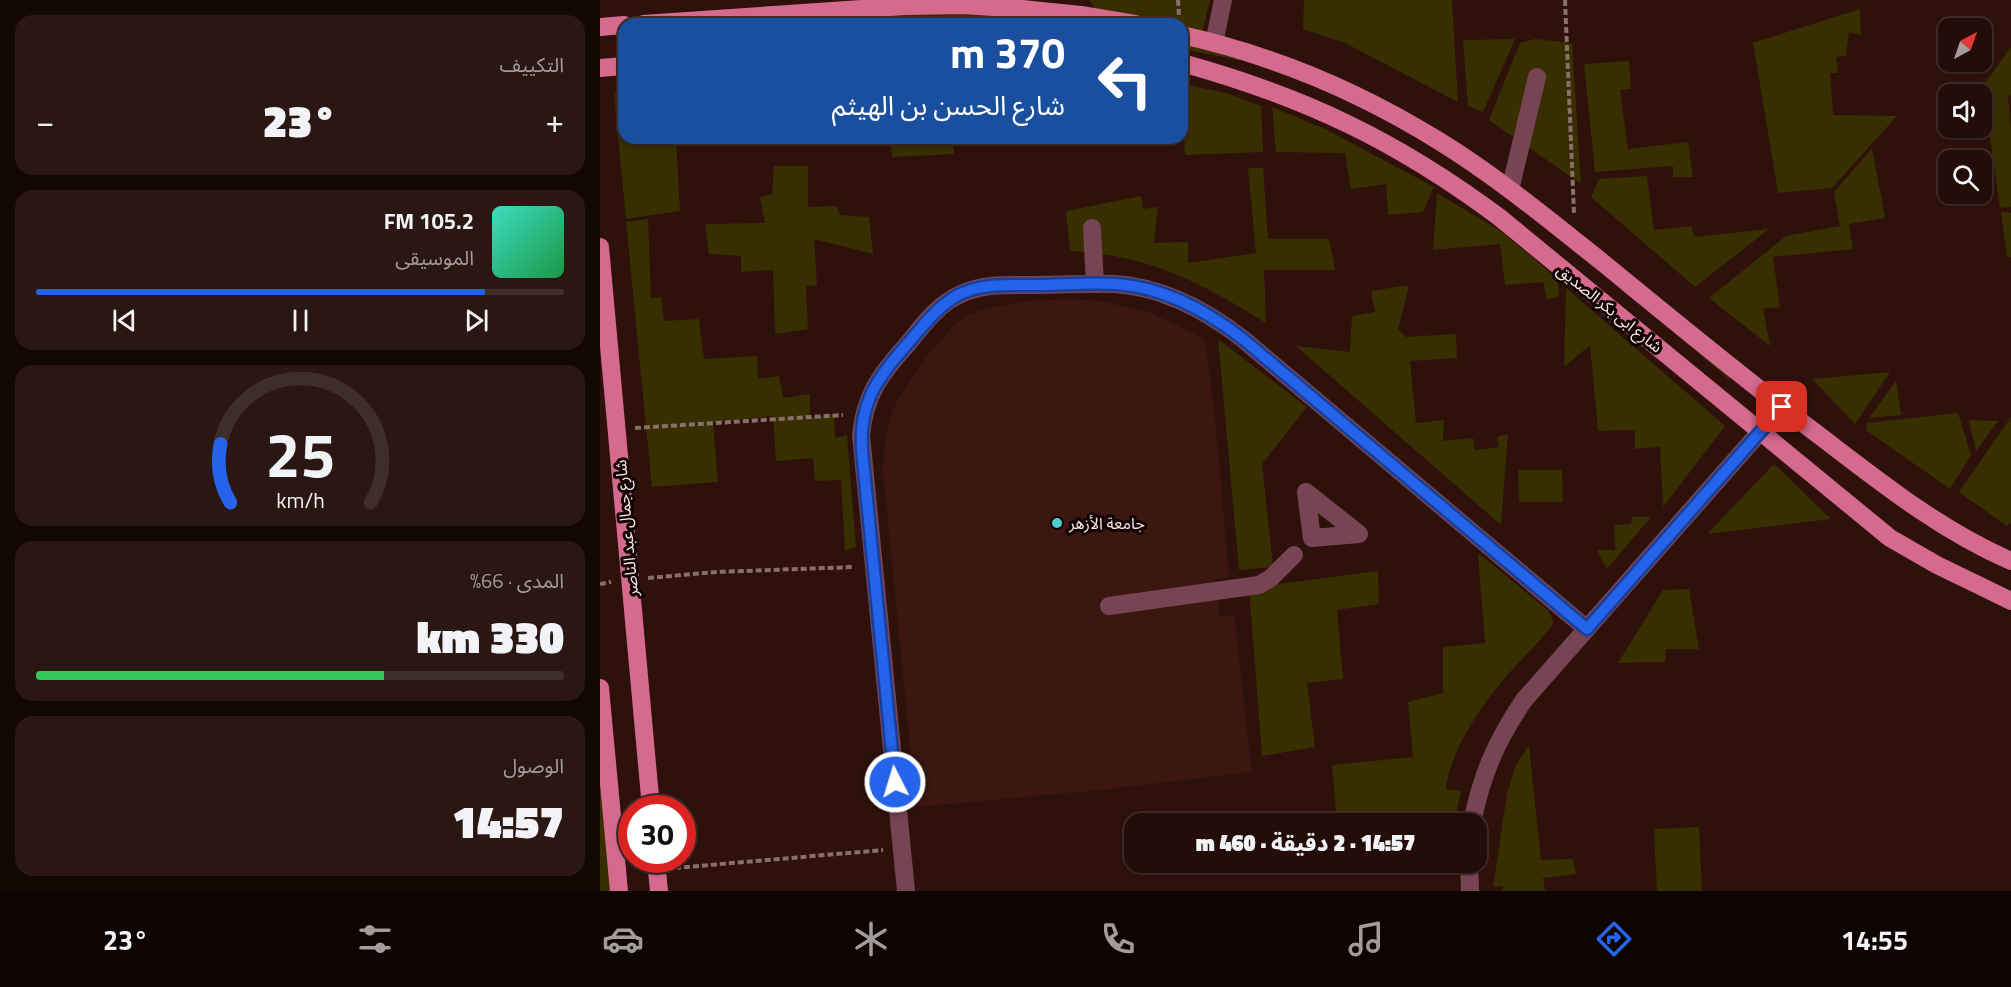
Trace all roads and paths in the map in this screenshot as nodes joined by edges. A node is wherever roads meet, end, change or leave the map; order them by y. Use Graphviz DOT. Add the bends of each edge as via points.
graph roads {
  1 [pos="1178,0"];
  2 [pos="1223,0"];
  3 [pos="1565,0"];
  4 [pos="904,3"];
  5 [pos="732,18"];
  6 [pos="1099,18"];
  7 [pos="1179,18"];
  8 [pos="618,26"];
  9 [pos="600,27"];
  10 [pos="1188,36"];
  11 [pos="1214,43"];
  12 [pos="1188,65"];
  13 [pos="618,66"];
  14 [pos="600,68"];
  15 [pos="1537,77"];
  16 [pos="1510,190"];
  17 [pos="1092,228"];
  18 [pos="1575,240"];
  19 [pos="600,247"];
  20 [pos="1095,284"];
  21 [pos="1782,407"];
  22 [pos="864,414"];
  23 [pos="616,429"];
  24 [pos="1761,432"];
  25 [pos="1294,555"];
  26 [pos="2011,561"];
  27 [pos="875,566"];
  28 [pos="630,580"];
  29 [pos="600,584"];
  30 [pos="2011,601"];
  31 [pos="1109,606"];
  32 [pos="1587,629"];
  33 [pos="600,688"];
  34 [pos="650,795"];
  35 [pos="1475,813"];
  36 [pos="902,849"];
  37 [pos="696,862"];
  38 [pos="657,873"];
  39 [pos="1469,873"];
  40 [pos="619,891"];
  41 [pos="659,891"];
  42 [pos="906,891"];
  43 [pos="1470,891"];
  1 -- 7 [label="path"];
  2 -- 11 [label="street"];
  3 -- 18 [label="path"];
  4 -- 5 [label="main road"];
  4 -- 6 [label="main road" via="1022,9"];
  8 -- 9 [label="main road"];
  10 -- 11 [label="main road, شارع ابى بكر الصديق"];
  11 -- 16 [label="main road, شارع ابى بكر الصديق" via="1292,68 1353,94 1438,140"];
  12 -- 24 [label="main road, شارع ابى بكر الصديق" via="1314,107 1415,159 1499,217"];
  13 -- 14 [label="main road"];
  15 -- 16 [label="street"];
  16 -- 18 [label="main road, شارع ابى بكر الصديق"];
  17 -- 20 [label="street"];
  18 -- 21 [label="main road, شارع ابى بكر الصديق"];
  19 -- 23 [label="main road, شارع جمال عبد الناصر"];
  20 -- 22 [label="street" via="990,286 959,294 936,312 887,368 867,401"];
  20 -- 32 [label="street" via="1116,284 1167,296 1227,327"];
  21 -- 24 [label="street"];
  21 -- 26 [label="main road, شارع ابى بكر الصديق" via="1918,511"];
  22 -- 23 [label="path"];
  22 -- 27 [label="street" via="861,435"];
  23 -- 28 [label="main road, شارع جمال عبد الناصر"];
  24 -- 30 [label="main road, شارع ابى بكر الصديق" via="1890,538 1937,566"];
  24 -- 32 [label="street"];
  25 -- 31 [label="street" via="1259,585"];
  27 -- 28 [label="path" via="716,572"];
  27 -- 36 [label="street"];
  28 -- 29 [label="path"];
  28 -- 34 [label="main road, شارع جمال عبد الناصر"];
  32 -- 35 [label="street" via="1509,722 1485,771"];
  33 -- 40 [label="main road"];
  36 -- 37 [label="path"];
  36 -- 42 [label="street"];
  38 -- 41 [label="main road"];
  39 -- 43 [label="street"];
}
